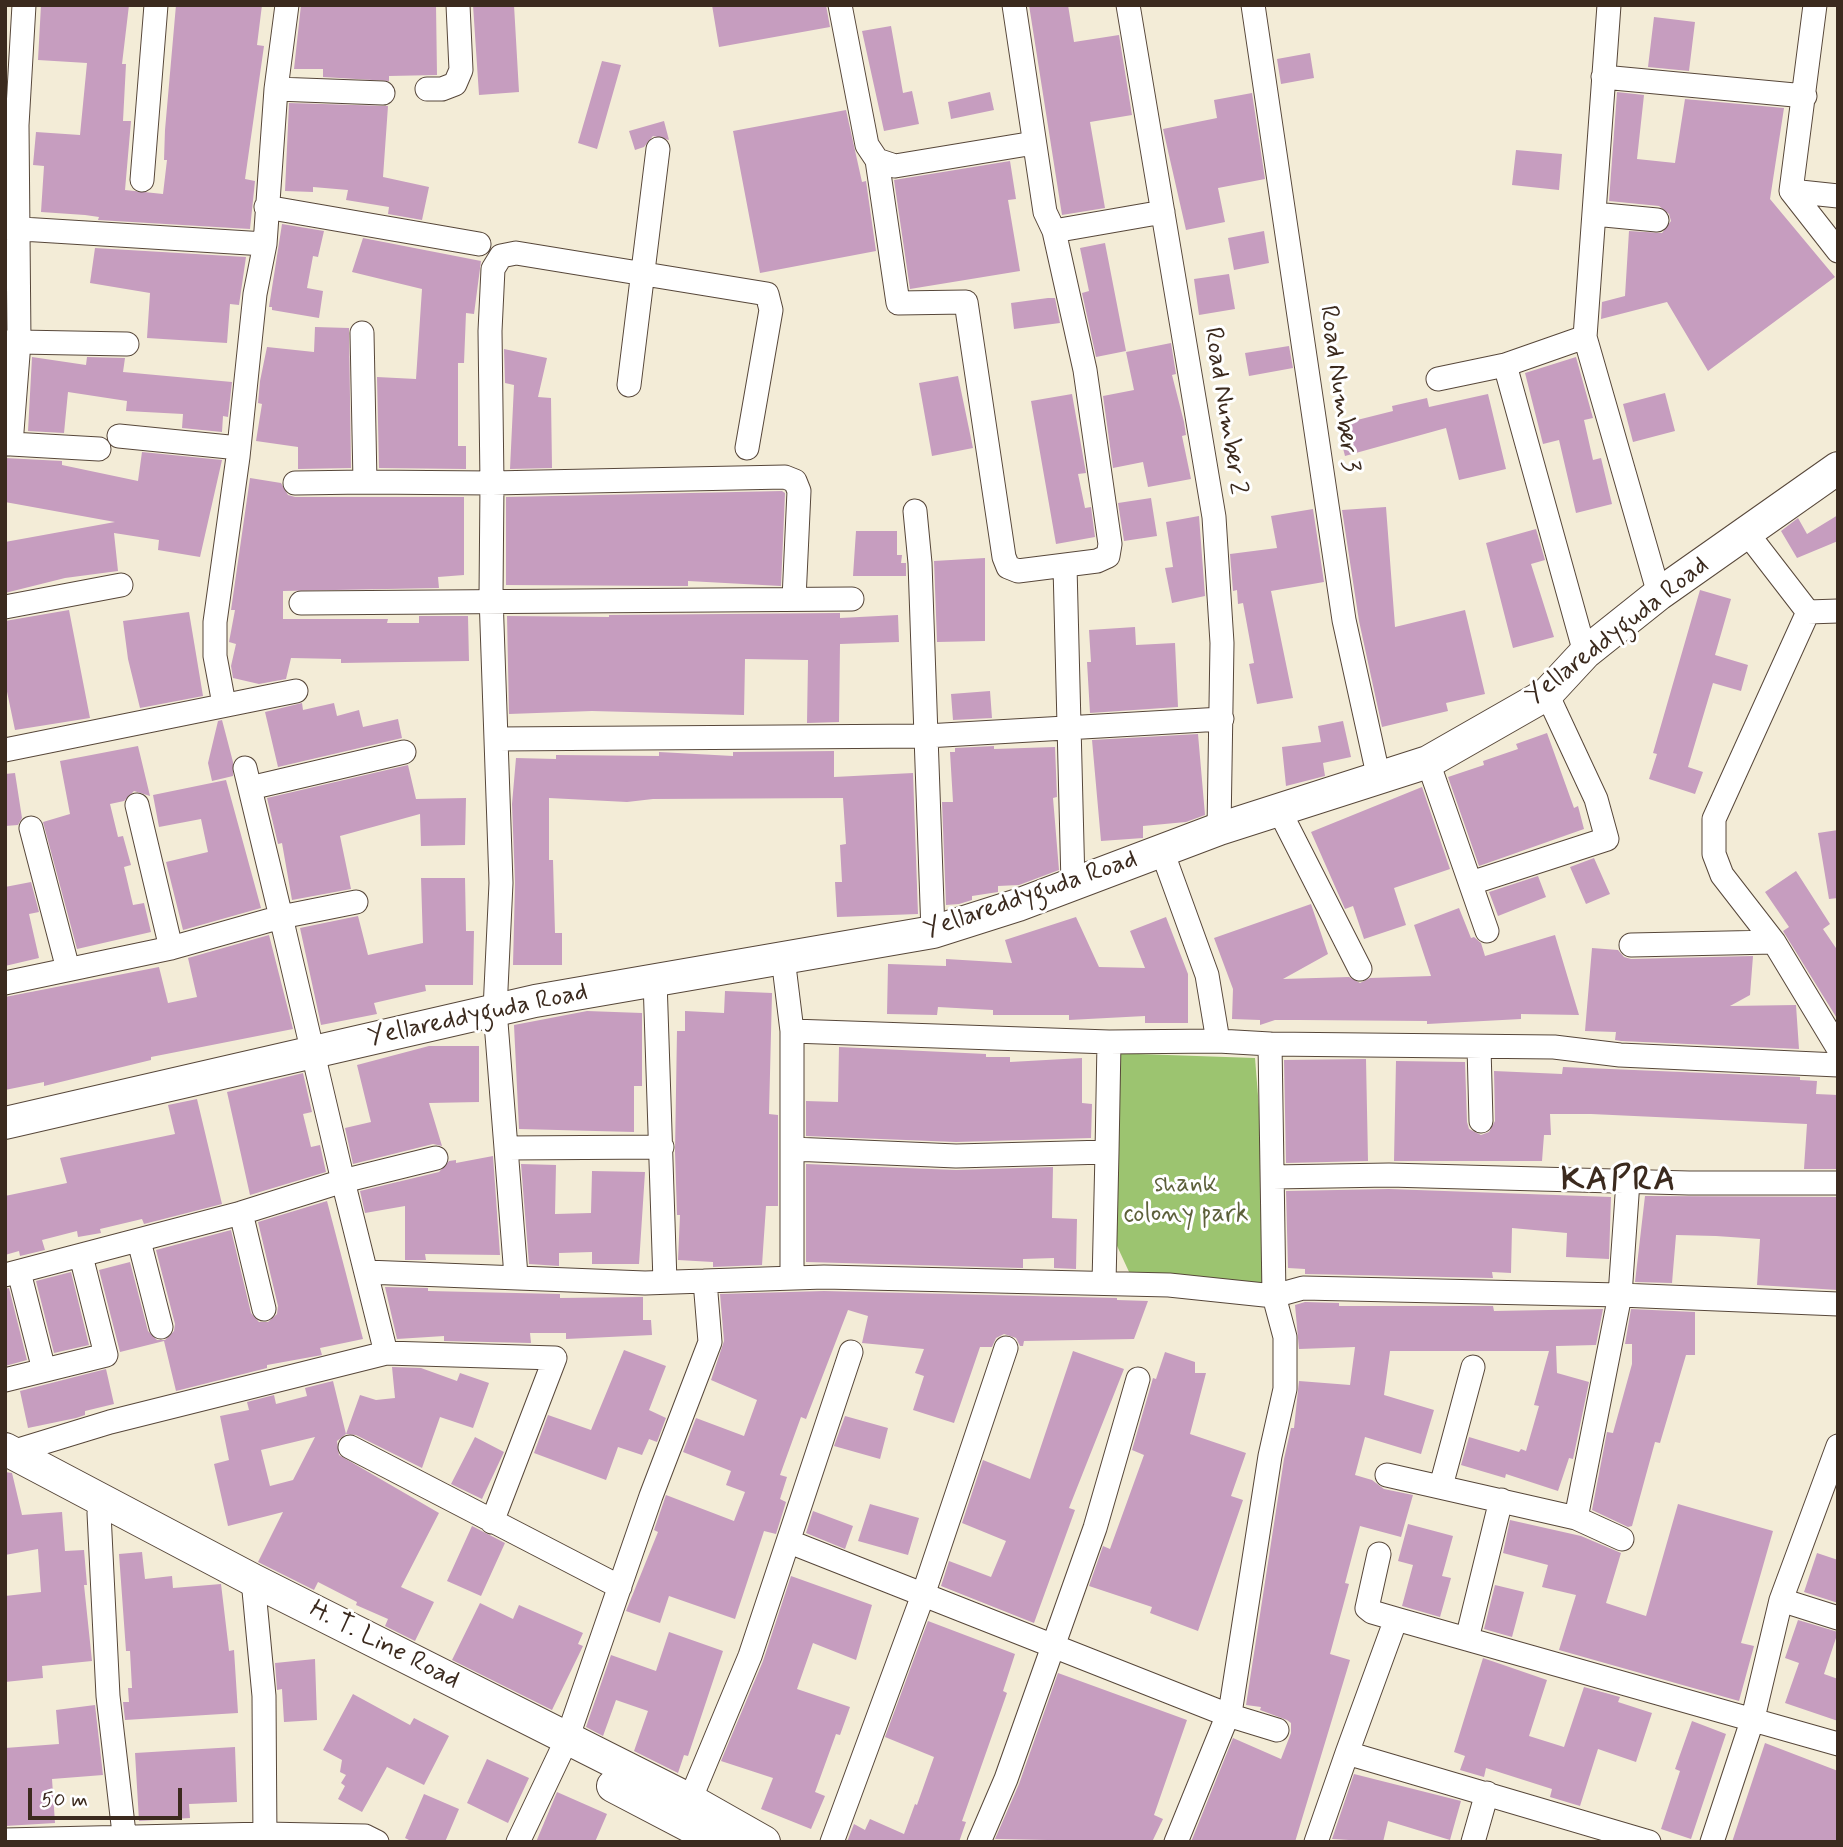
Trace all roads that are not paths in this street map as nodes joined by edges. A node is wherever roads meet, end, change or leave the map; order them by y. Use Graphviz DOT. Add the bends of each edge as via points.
graph roads {
  1 [pos="23,5"];
  2 [pos="156,5"];
  3 [pos="287,5"];
  4 [pos="458,5"];
  5 [pos="1014,5"];
  6 [pos="1128,5"];
  7 [pos="1253,5"];
  8 [pos="1609,5"];
  9 [pos="1815,5"];
  10 [pos="845,6"];
  11 [pos="1603,76"];
  12 [pos="275,89"];
  13 [pos="427,89"];
  14 [pos="383,93"];
  15 [pos="1805,96"];
  16 [pos="11,125"];
  17 [pos="1034,143"];
  18 [pos="658,149"];
  19 [pos="877,160"];
  20 [pos="142,180"];
  21 [pos="1790,191"];
  22 [pos="1838,196"];
  23 [pos="266,207"];
  24 [pos="1163,212"];
  25 [pos="1594,214"];
  26 [pos="1657,220"];
  27 [pos="11,228"];
  28 [pos="1054,231"];
  29 [pos="265,244"];
  30 [pos="479,244"];
  31 [pos="1838,251"];
  32 [pos="642,276"];
  33 [pos="362,333"];
  34 [pos="1585,337"];
  35 [pos="12,342"];
  36 [pos="127,344"];
  37 [pos="1505,365"];
  38 [pos="1438,379"];
  39 [pos="629,386"];
  40 [pos="119,436"];
  41 [pos="8,444"];
  42 [pos="239,448"];
  43 [pos="747,448"];
  44 [pos="99,449"];
  45 [pos="1838,468"];
  46 [pos="365,482"];
  47 [pos="295,483"];
  48 [pos="492,483"];
  49 [pos="915,511"];
  50 [pos="1747,533"];
  51 [pos="1065,566"];
  52 [pos="121,585"];
  53 [pos="1658,594"];
  54 [pos="794,599"];
  55 [pos="852,599"];
  56 [pos="301,603"];
  57 [pos="491,603"];
  58 [pos="5,607"];
  59 [pos="1838,611"];
  60 [pos="1808,612"];
  61 [pos="1586,653"];
  62 [pos="296,691"];
  63 [pos="1547,694"];
  64 [pos="224,704"];
  65 [pos="1222,719"];
  66 [pos="1070,727"];
  67 [pos="926,736"];
  68 [pos="497,738"];
  69 [pos="7,743"];
  70 [pos="404,752"];
  71 [pos="1428,762"];
  72 [pos="1379,779"];
  73 [pos="137,805"];
  74 [pos="1279,810"];
  75 [pos="31,828"];
  76 [pos="1219,829"];
  77 [pos="1162,851"];
  78 [pos="1471,883"];
  79 [pos="1073,884"];
  80 [pos="356,902"];
  81 [pos="281,918"];
  82 [pos="1487,931"];
  83 [pos="933,932"];
  84 [pos="1774,942"];
  85 [pos="1631,945"];
  86 [pos="170,948"];
  87 [pos="783,958"];
  88 [pos="1360,969"];
  89 [pos="68,970"];
  90 [pos="655,980"];
  91 [pos="5,983"];
  92 [pos="495,1010"];
  93 [pos="792,1031"];
  94 [pos="1218,1041"];
  95 [pos="1110,1042"];
  96 [pos="1270,1044"];
  97 [pos="1479,1046"];
  98 [pos="1838,1048"];
  99 [pos="313,1052"];
  100 [pos="1838,1065"];
  101 [pos="1481,1121"];
  102 [pos="5,1123"];
  103 [pos="662,1147"];
  104 [pos="506,1149"];
  105 [pos="792,1149"];
  106 [pos="1107,1152"];
  107 [pos="436,1158"];
  108 [pos="1273,1177"];
  109 [pos="343,1181"];
  110 [pos="1628,1181"];
  111 [pos="1838,1183"];
  112 [pos="241,1213"];
  113 [pos="139,1241"];
  114 [pos="81,1256"];
  115 [pos="366,1272"];
  116 [pos="12,1274"];
  117 [pos="516,1276"];
  118 [pos="792,1278"];
  119 [pos="705,1281"];
  120 [pos="665,1282"];
  121 [pos="1104,1283"];
  122 [pos="1620,1295"];
  123 [pos="1274,1296"];
  124 [pos="1838,1304"];
  125 [pos="264,1309"];
  126 [pos="161,1327"];
  127 [pos="1006,1349"];
  128 [pos="851,1352"];
  129 [pos="386,1353"];
  130 [pos="1473,1367"];
  131 [pos="44,1370"];
  132 [pos="1138,1379"];
  133 [pos="5,1380"];
  134 [pos="1838,1446"];
  135 [pos="350,1447"];
  136 [pos="7,1455"];
  137 [pos="1387,1475"];
  138 [pos="1441,1486"];
  139 [pos="1830,1489"];
  140 [pos="1501,1500"];
  141 [pos="103,1507"];
  142 [pos="1576,1518"];
  143 [pos="492,1522"];
  144 [pos="1622,1539"];
  145 [pos="790,1542"];
  146 [pos="1378,1554"];
  147 [pos="620,1587"];
  148 [pos="254,1589"];
  149 [pos="923,1595"];
  150 [pos="1781,1600"];
  151 [pos="1838,1618"];
  152 [pos="1396,1619"];
  153 [pos="1467,1639"];
  154 [pos="1054,1645"];
  155 [pos="1228,1715"];
  156 [pos="1753,1718"];
  157 [pos="1277,1730"];
  158 [pos="1838,1744"];
  159 [pos="562,1748"];
  160 [pos="1347,1753"];
  161 [pos="1487,1793"];
  162 [pos="682,1821"];
  163 [pos="265,1838"];
  164 [pos="125,1839"];
  165 [pos="5,1840"];
  166 [pos="377,1842"];
  167 [pos="518,1842"];
  168 [pos="720,1842"];
  169 [pos="764,1842"];
  170 [pos="832,1842"];
  171 [pos="979,1842"];
  172 [pos="1176,1842"];
  173 [pos="1316,1842"];
  174 [pos="1473,1842"];
  175 [pos="1649,1842"];
  176 [pos="1712,1842"];
  1 -- 16 [label="street"];
  2 -- 20 [label="street"];
  3 -- 12 [label="street"];
  4 -- 13 [label="street" via="461,70 455,85"];
  5 -- 17 [label="street"];
  6 -- 24 [label="street, Road Number 2"];
  7 -- 72 [label="street, Road Number 3" via="1344,620"];
  8 -- 11 [label="street"];
  9 -- 15 [label="street"];
  10 -- 19 [label="street" via="867,145"];
  11 -- 15 [label="street"];
  11 -- 25 [label="street"];
  12 -- 14 [label="street"];
  12 -- 23 [label="street"];
  15 -- 21 [label="street"];
  16 -- 27 [label="street"];
  17 -- 19 [label="street" via="895,166"];
  17 -- 28 [label="street" via="1045,212"];
  18 -- 32 [label="street"];
  19 -- 51 [label="street" via="898,303 966,302 1008,567 1018,571"];
  21 -- 22 [label="street"];
  21 -- 31 [label="street"];
  23 -- 29 [label="street"];
  23 -- 30 [label="street"];
  24 -- 28 [label="street"];
  24 -- 65 [label="street, Road Number 2" via="1214,517"];
  25 -- 26 [label="street"];
  25 -- 34 [label="street"];
  27 -- 29 [label="street"];
  27 -- 35 [label="street"];
  28 -- 51 [label="street" via="1085,370 1110,544 1108,556"];
  29 -- 42 [label="street" via="255,294"];
  32 -- 39 [label="street"];
  32 -- 43 [label="street" via="766,294 771,300"];
  32 -- 48 [label="street" via="516,253 501,256 494,269 490,331"];
  33 -- 46 [label="street"];
  34 -- 37 [label="street"];
  34 -- 53 [label="street"];
  35 -- 36 [label="street"];
  35 -- 41 [label="street"];
  37 -- 38 [label="street"];
  37 -- 61 [label="street"];
  40 -- 42 [label="street"];
  41 -- 44 [label="street"];
  42 -- 64 [label="street" via="215,622 215,656"];
  45 -- 50 [label="street, Yellareddyguda Road"];
  46 -- 47 [label="street"];
  46 -- 48 [label="street"];
  48 -- 54 [label="street" via="785,477 795,481 799,491"];
  48 -- 57 [label="street"];
  49 -- 67 [label="street"];
  50 -- 53 [label="street, Yellareddyguda Road"];
  50 -- 60 [label="street"];
  51 -- 66 [label="street"];
  52 -- 58 [label="street"];
  53 -- 61 [label="street, Yellareddyguda Road"];
  54 -- 55 [label="street"];
  54 -- 57 [label="street"];
  56 -- 57 [label="street"];
  57 -- 68 [label="street"];
  59 -- 60 [label="street"];
  60 -- 84 [label="street" via="1714,819 1714,854 1722,875"];
  61 -- 63 [label="street, Yellareddyguda Road"];
  62 -- 64 [label="street"];
  63 -- 71 [label="street, Yellareddyguda Road"];
  63 -- 78 [label="street" via="1596,799 1607,839"];
  64 -- 69 [label="street"];
  65 -- 66 [label="street"];
  65 -- 76 [label="street, Road Number 2"];
  66 -- 67 [label="street"];
  66 -- 79 [label="street"];
  67 -- 68 [label="street"];
  67 -- 83 [label="street"];
  68 -- 92 [label="street" via="501,883"];
  70 -- 81 [label="street" via="248,778"];
  71 -- 72 [label="street, Yellareddyguda Road"];
  71 -- 78 [label="street"];
  72 -- 74 [label="street, Yellareddyguda Road"];
  73 -- 86 [label="street"];
  74 -- 76 [label="street, Yellareddyguda Road"];
  74 -- 88 [label="street"];
  75 -- 89 [label="street"];
  76 -- 77 [label="street, Yellareddyguda Road"];
  77 -- 79 [label="street, Yellareddyguda Road"];
  77 -- 94 [label="street" via="1207,975"];
  78 -- 82 [label="street"];
  79 -- 83 [label="street, Yellareddyguda Road"];
  80 -- 81 [label="street"];
  81 -- 86 [label="street"];
  81 -- 99 [label="street"];
  83 -- 87 [label="street, Yellareddyguda Road"];
  84 -- 85 [label="street"];
  84 -- 98 [label="street"];
  86 -- 89 [label="street"];
  87 -- 90 [label="street, Yellareddyguda Road"];
  87 -- 93 [label="street"];
  89 -- 91 [label="street"];
  90 -- 92 [label="street, Yellareddyguda Road"];
  90 -- 103 [label="street"];
  92 -- 99 [label="street, Yellareddyguda Road"];
  92 -- 104 [label="street"];
  93 -- 95 [label="street"];
  93 -- 105 [label="street"];
  94 -- 95 [label="street"];
  94 -- 96 [label="street"];
  95 -- 106 [label="street"];
  96 -- 97 [label="street"];
  96 -- 108 [label="street"];
  97 -- 100 [label="street"];
  97 -- 101 [label="street"];
  99 -- 102 [label="street, Yellareddyguda Road"];
  99 -- 109 [label="street"];
  103 -- 104 [label="street"];
  103 -- 120 [label="street"];
  104 -- 117 [label="street"];
  105 -- 106 [label="street" via="956,1156"];
  105 -- 118 [label="street"];
  106 -- 121 [label="street"];
  107 -- 109 [label="street"];
  108 -- 110 [label="street"];
  108 -- 123 [label="street"];
  109 -- 112 [label="street"];
  109 -- 115 [label="street"];
  110 -- 111 [label="street"];
  110 -- 122 [label="street"];
  112 -- 113 [label="street"];
  112 -- 125 [label="street"];
  113 -- 114 [label="street"];
  113 -- 126 [label="street"];
  114 -- 116 [label="street"];
  114 -- 131 [label="street" via="106,1355"];
  115 -- 117 [label="street"];
  115 -- 129 [label="street"];
  116 -- 131 [label="street"];
  117 -- 120 [label="street"];
  118 -- 119 [label="street"];
  118 -- 121 [label="street"];
  119 -- 120 [label="street"];
  119 -- 147 [label="street" via="710,1342"];
  121 -- 123 [label="street"];
  122 -- 123 [label="street" via="1303,1288"];
  122 -- 124 [label="street"];
  122 -- 142 [label="street"];
  123 -- 155 [label="street" via="1285,1337 1285,1389"];
  127 -- 149 [label="street"];
  128 -- 145 [label="street"];
  129 -- 136 [label="street" via="110,1422"];
  129 -- 143 [label="street" via="555,1357"];
  130 -- 138 [label="street"];
  131 -- 133 [label="street"];
  132 -- 154 [label="street" via="1095,1528"];
  134 -- 139 [label="street"];
  135 -- 143 [label="street"];
  136 -- 141 [label="street, H. T. Line Road"];
  137 -- 138 [label="street"];
  138 -- 140 [label="street"];
  139 -- 150 [label="street"];
  140 -- 142 [label="street"];
  140 -- 153 [label="street"];
  141 -- 148 [label="street, H. T. Line Road"];
  141 -- 164 [label="street" via="108,1696"];
  142 -- 144 [label="street"];
  143 -- 147 [label="street"];
  145 -- 149 [label="street"];
  145 -- 162 [label="street" via="750,1656"];
  146 -- 152 [label="street" via="1367,1608"];
  147 -- 159 [label="street"];
  148 -- 159 [label="street, H. T. Line Road"];
  148 -- 163 [label="street" via="264,1696"];
  149 -- 154 [label="street"];
  149 -- 170 [label="street"];
  150 -- 151 [label="street"];
  150 -- 156 [label="street"];
  152 -- 153 [label="street"];
  152 -- 160 [label="street"];
  153 -- 156 [label="street"];
  154 -- 155 [label="street"];
  154 -- 171 [label="street"];
  155 -- 157 [label="street"];
  155 -- 172 [label="street"];
  156 -- 158 [label="street"];
  156 -- 176 [label="street"];
  159 -- 162 [label="street, H. T. Line Road"];
  159 -- 167 [label="street"];
  160 -- 161 [label="street"];
  160 -- 173 [label="street"];
  161 -- 174 [label="street"];
  161 -- 175 [label="street"];
  162 -- 168 [label="street, H. T. Line Road"];
  162 -- 169 [label="street, H. T. Line Road"];
  163 -- 164 [label="street"];
  163 -- 166 [label="street" via="366,1836"];
  164 -- 165 [label="street"];
}
